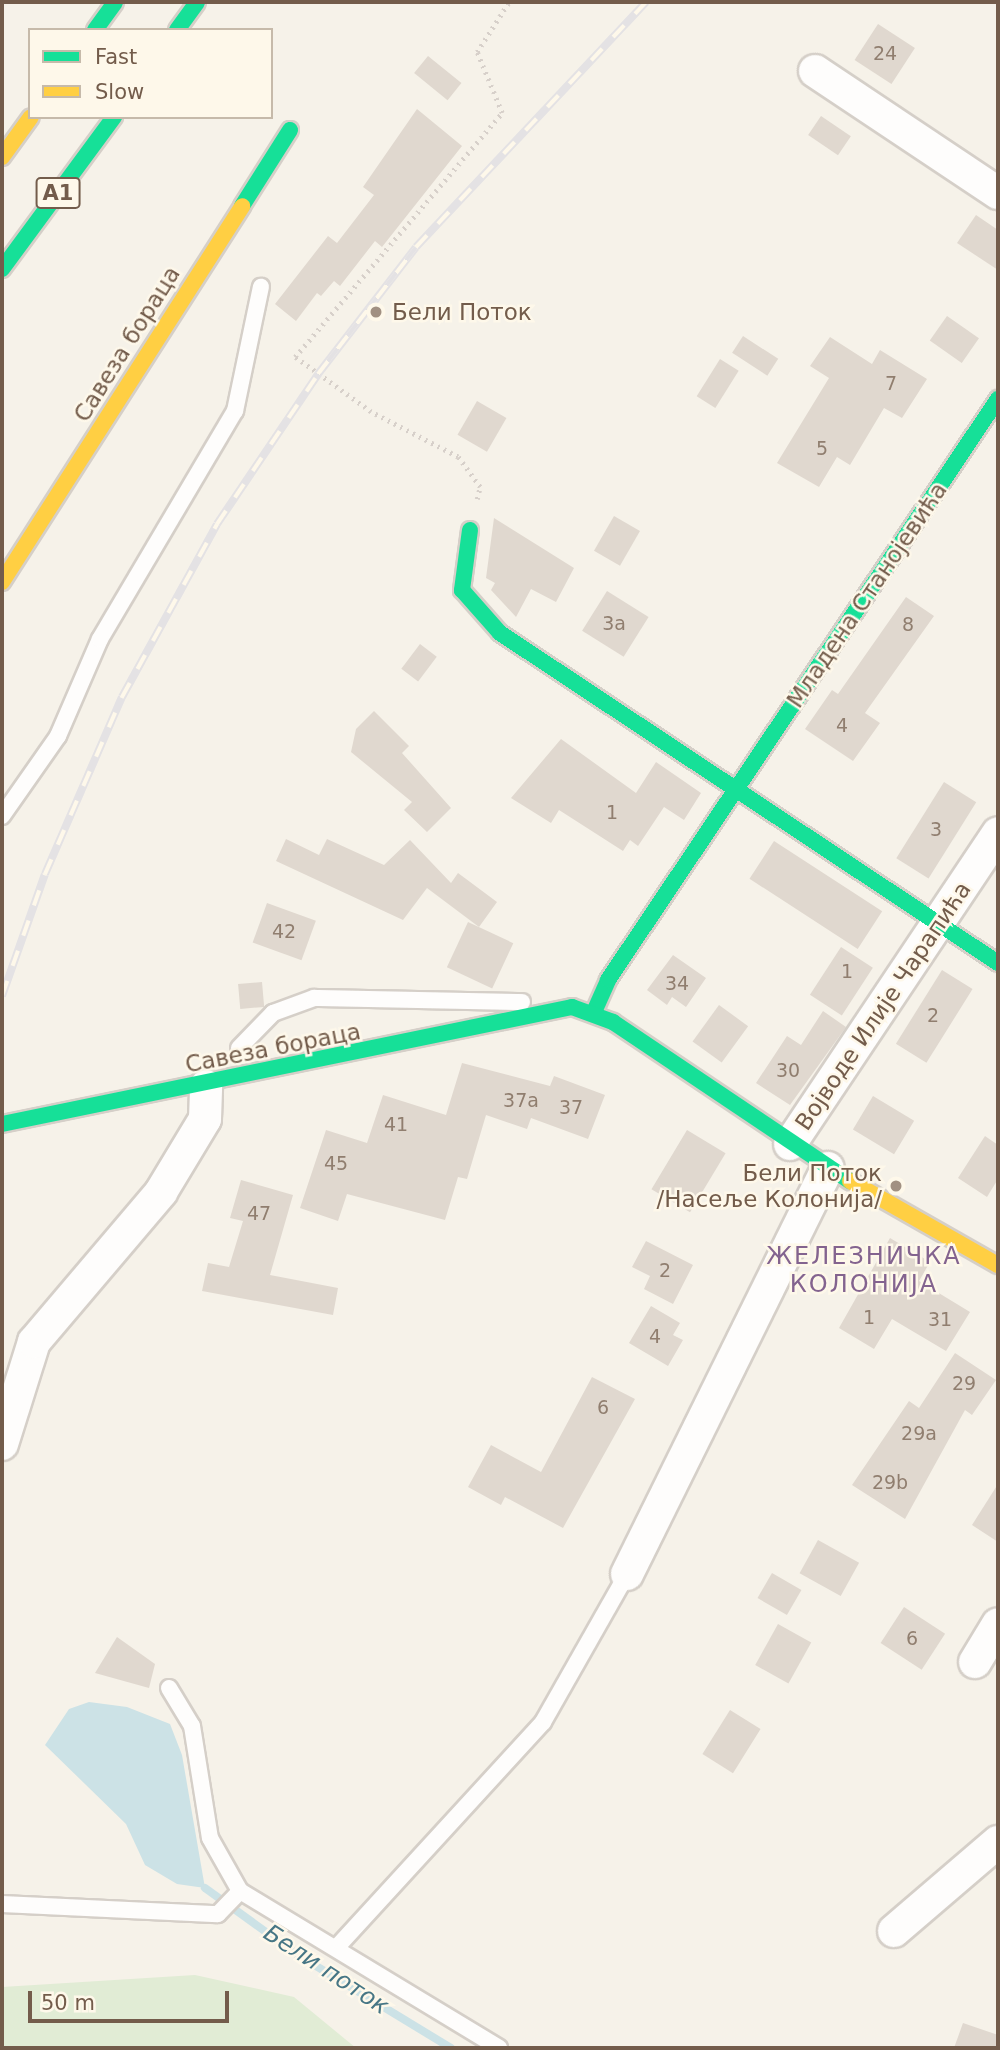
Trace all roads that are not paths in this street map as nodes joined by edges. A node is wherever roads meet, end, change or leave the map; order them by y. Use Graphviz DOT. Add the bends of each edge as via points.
graph roads {
  1 [pos="116,2"];
  2 [pos="197,2"];
  3 [pos="96,28"];
  4 [pos="178,28"];
  5 [pos="816,71"];
  6 [pos="30,119"];
  7 [pos="113,119"];
  8 [pos="290,130"];
  9 [pos="2,157"];
  10 [pos="998,193"];
  11 [pos="2,269"];
  12 [pos="261,287"];
  13 [pos="998,399"];
  14 [pos="470,530"];
  15 [pos="2,582"];
  16 [pos="735,790"];
  17 [pos="2,816"];
  18 [pos="998,833"];
  19 [pos="939,923"];
  20 [pos="998,963"];
  21 [pos="551,1009"];
  22 [pos="594,1012"];
  23 [pos="239,1048"];
  24 [pos="206,1086"];
  25 [pos="2,1124"];
  26 [pos="790,1144"];
  27 [pos="828,1168"];
  28 [pos="998,1265"];
  29 [pos="2,1444"];
  30 [pos="627,1574"];
  31 [pos="998,1624"];
  32 [pos="975,1662"];
  33 [pos="169,1688"];
  34 [pos="998,1842"];
  35 [pos="238,1893"];
  36 [pos="2,1904"];
  37 [pos="894,1931"];
  38 [pos="337,1947"];
  39 [pos="499,2048"];
  1 -- 3 [label="main road"];
  2 -- 4 [label="main road"];
  5 -- 10 [label="street"];
  6 -- 9 [label="main road"];
  7 -- 11 [label="main road, A1"];
  8 -- 15 [label="main road, Савеза бораца"];
  12 -- 17 [label="lane" via="235,411 100,639 58,736"];
  13 -- 16 [label="main road, Младена Станојевића"];
  14 -- 16 [label="main road" via="462,590 478,615"];
  16 -- 19 [label="main road"];
  16 -- 22 [label="main road, Младена Станојевића" via="608,980"];
  18 -- 19 [label="street, Војводе Илије Чарапића"];
  19 -- 20 [label="main road"];
  19 -- 26 [label="street, Војводе Илије Чарапића"];
  21 -- 22 [label="main road, Савеза бораца"];
  21 -- 23 [label="lane, Савеза бораца" via="524,1003 314,998 273,1013"];
  21 -- 24 [label="main road, Савеза бораца"];
  22 -- 26 [label="main road, Савеза бораца"];
  24 -- 25 [label="main road, Савеза бораца"];
  24 -- 29 [label="street" via="205,1119 161,1192 34,1342"];
  26 -- 27 [label="main road, Савеза бораца"];
  27 -- 28 [label="main road, Савеза бораца"];
  27 -- 30 [label="street"];
  30 -- 38 [label="lane" via="543,1722"];
  31 -- 32 [label="street"];
  33 -- 35 [label="lane" via="192,1726 210,1838"];
  34 -- 37 [label="street"];
  35 -- 36 [label="lane" via="218,1914"];
  35 -- 38 [label="lane"];
  38 -- 39 [label="lane"];
}
